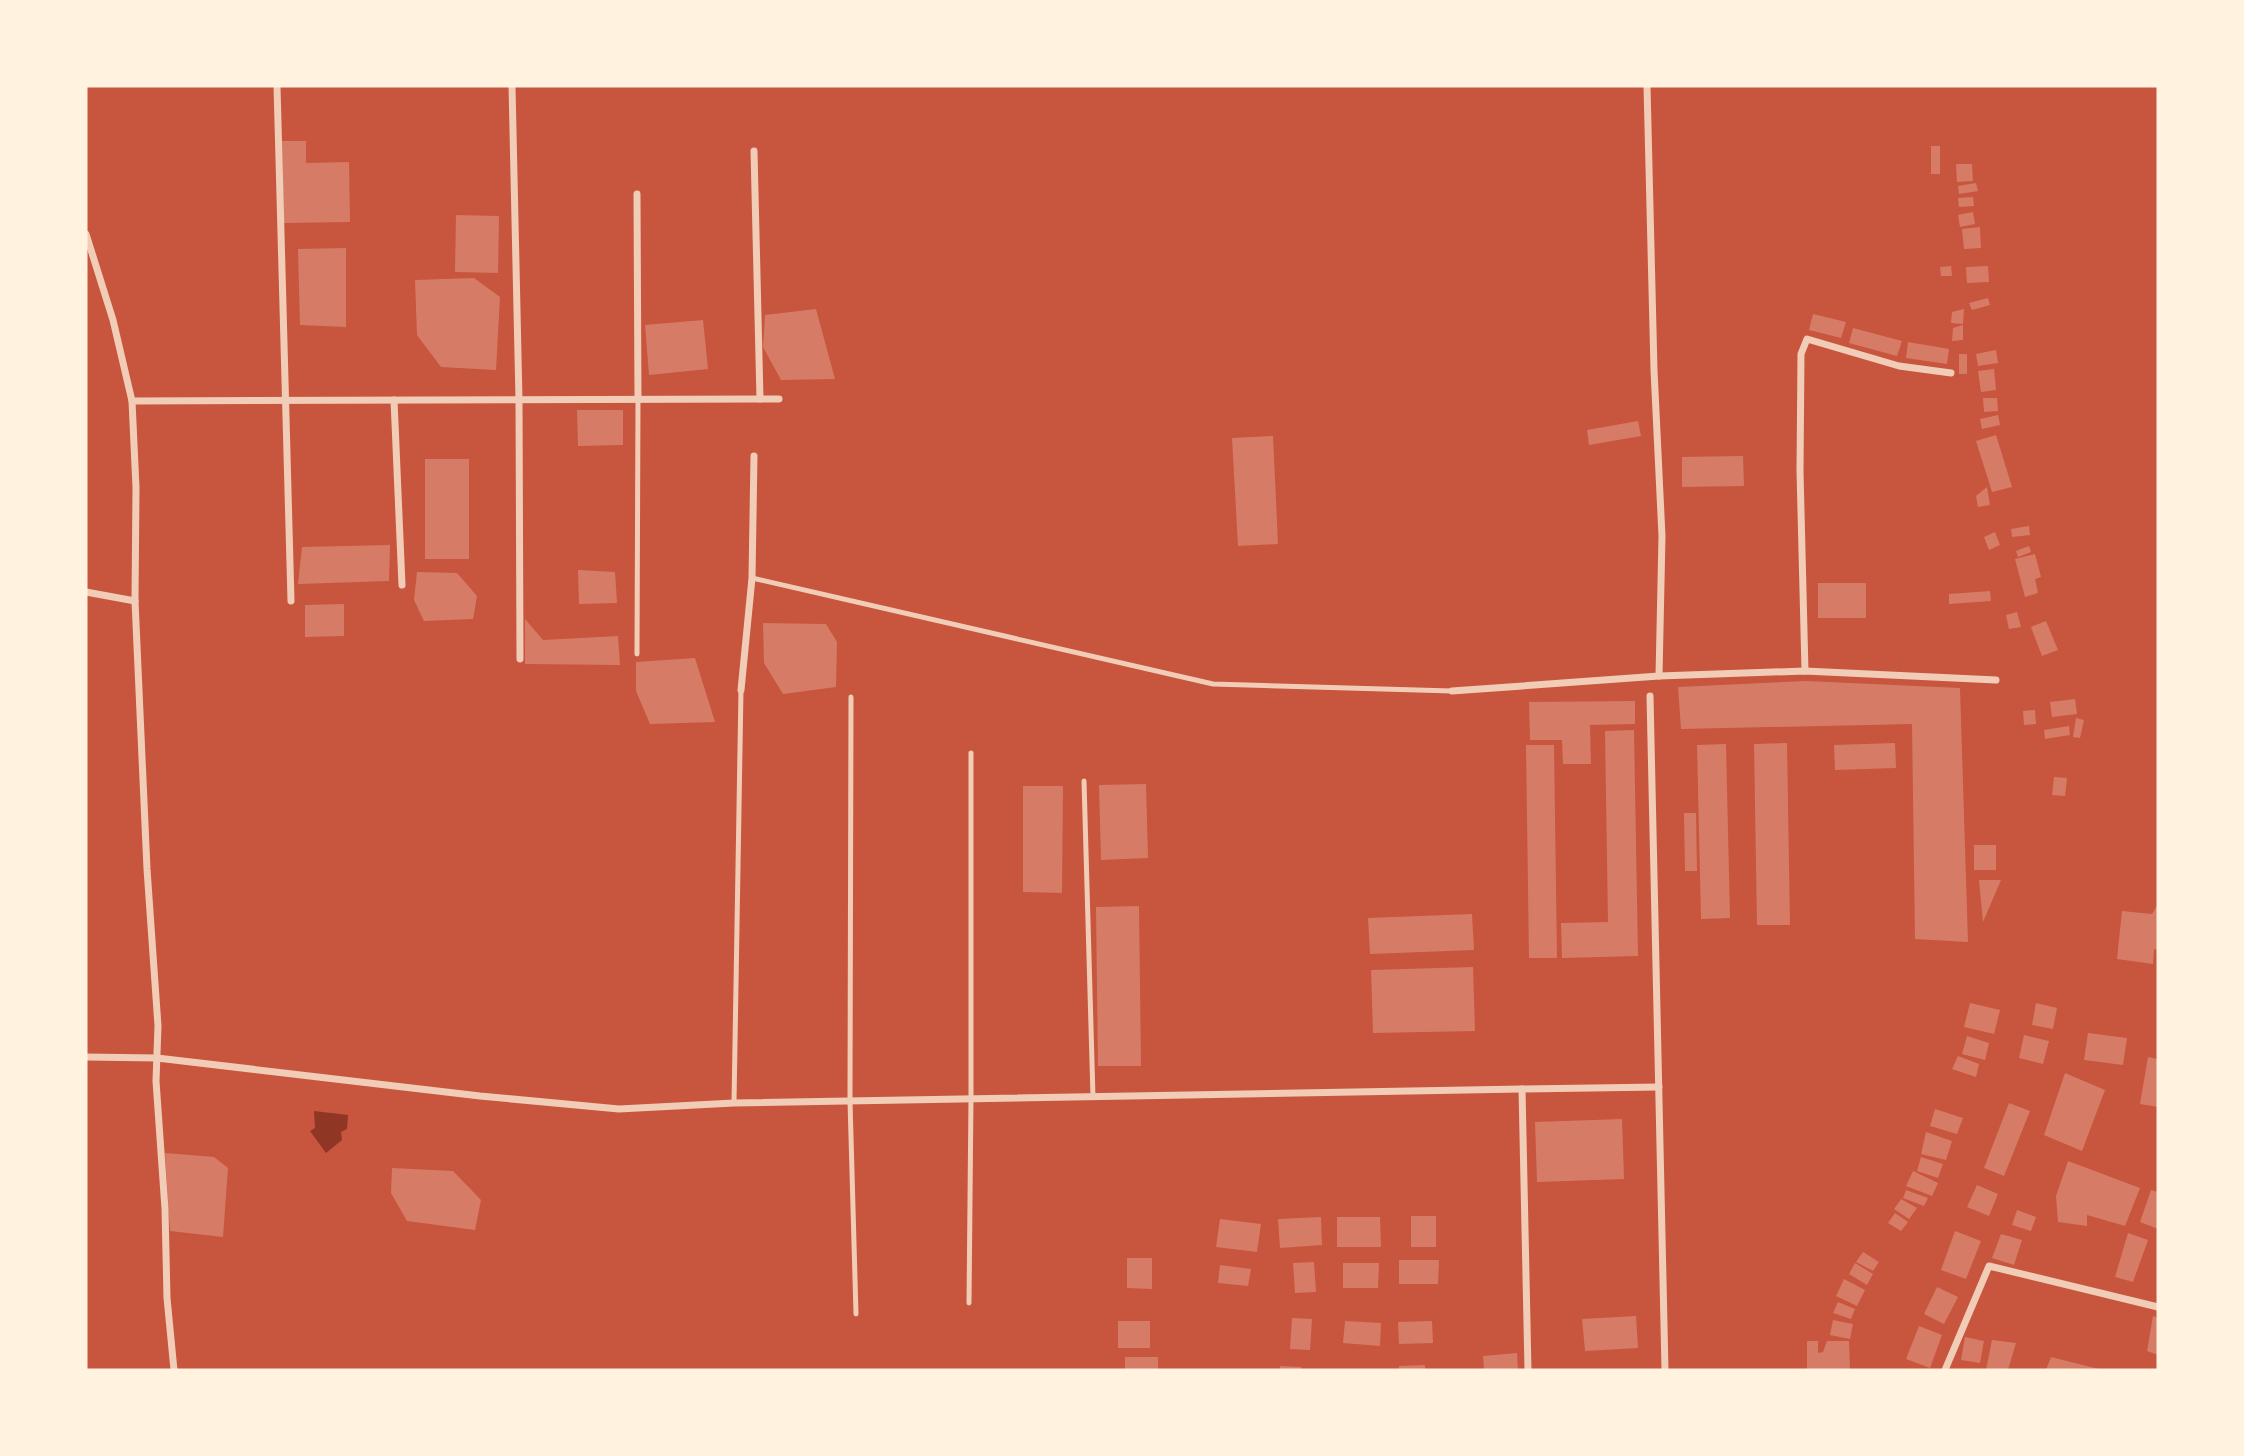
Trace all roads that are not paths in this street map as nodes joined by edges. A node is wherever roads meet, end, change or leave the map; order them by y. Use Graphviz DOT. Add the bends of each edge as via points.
graph roads {
  1 [pos="277,86"];
  2 [pos="512,86"];
  3 [pos="1647,86"];
  4 [pos="754,151"];
  5 [pos="638,194"];
  6 [pos="86,234"];
  7 [pos="1951,373"];
  8 [pos="638,399"];
  9 [pos="760,399"];
  10 [pos="779,399"];
  11 [pos="394,400"];
  12 [pos="519,400"];
  13 [pos="132,401"];
  14 [pos="285,401"];
  15 [pos="754,456"];
  16 [pos="752,578"];
  17 [pos="402,585"];
  18 [pos="86,592"];
  19 [pos="135,601"];
  20 [pos="291,601"];
  21 [pos="637,654"];
  22 [pos="520,659"];
  23 [pos="1805,671"];
  24 [pos="1659,676"];
  25 [pos="1996,680"];
  26 [pos="741,690"];
  27 [pos="1452,691"];
  28 [pos="1650,696"];
  29 [pos="851,697"];
  30 [pos="971,753"];
  31 [pos="1084,781"];
  32 [pos="86,1057"];
  33 [pos="157,1058"];
  34 [pos="1659,1087"];
  35 [pos="1522,1089"];
  36 [pos="1093,1097"];
  37 [pos="971,1098"];
  38 [pos="850,1101"];
  39 [pos="734,1102"];
  40 [pos="969,1303"];
  41 [pos="2158,1307"];
  42 [pos="856,1314"];
  43 [pos="174,1370"];
  44 [pos="1528,1370"];
  45 [pos="1665,1370"];
  46 [pos="1945,1370"];
  1 -- 14 [label="street"];
  2 -- 12 [label="street"];
  3 -- 24 [label="street" via="1662,536"];
  4 -- 9 [label="street"];
  5 -- 8 [label="street"];
  6 -- 13 [label="street"];
  7 -- 23 [label="street" via="1899,366 1807,339 1801,354 1800,471"];
  8 -- 9 [label="street"];
  8 -- 12 [label="street"];
  8 -- 21 [label="lane"];
  9 -- 10 [label="street"];
  11 -- 12 [label="street"];
  11 -- 14 [label="street"];
  11 -- 17 [label="street"];
  12 -- 22 [label="street"];
  13 -- 14 [label="street"];
  13 -- 19 [label="street"];
  14 -- 20 [label="street"];
  15 -- 16 [label="street"];
  16 -- 26 [label="street"];
  16 -- 27 [label="lane" via="1213,684"];
  18 -- 19 [label="street"];
  19 -- 33 [label="street"];
  23 -- 24 [label="street"];
  23 -- 25 [label="street"];
  24 -- 27 [label="street"];
  26 -- 39 [label="lane"];
  28 -- 34 [label="street"];
  29 -- 38 [label="lane"];
  30 -- 37 [label="lane"];
  31 -- 36 [label="lane"];
  32 -- 33 [label="street"];
  33 -- 39 [label="street" via="619,1109"];
  33 -- 43 [label="street"];
  34 -- 35 [label="street"];
  34 -- 45 [label="street"];
  35 -- 36 [label="street"];
  35 -- 44 [label="street"];
  36 -- 37 [label="street"];
  37 -- 38 [label="street"];
  37 -- 40 [label="lane"];
  38 -- 39 [label="street"];
  38 -- 42 [label="lane"];
  41 -- 46 [label="street" via="1989,1266"];
}
